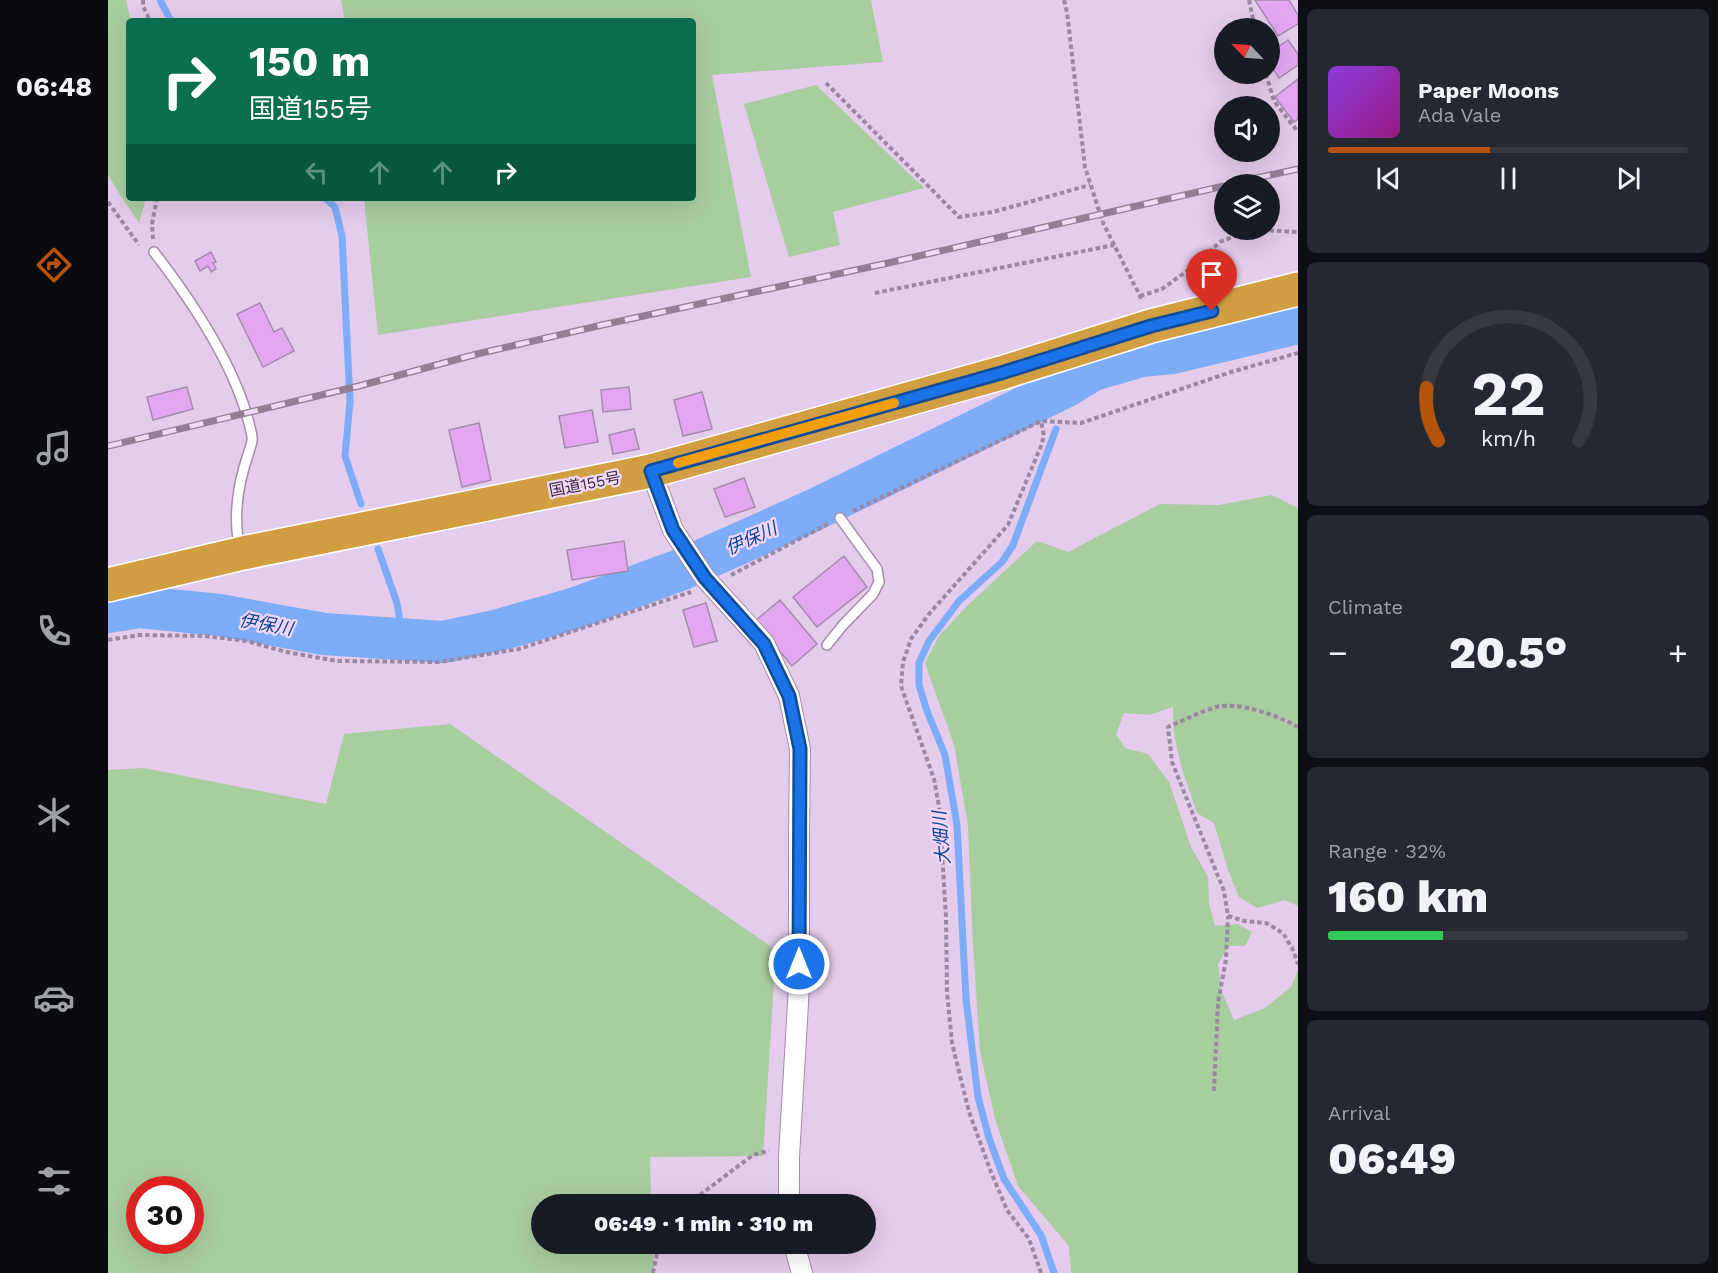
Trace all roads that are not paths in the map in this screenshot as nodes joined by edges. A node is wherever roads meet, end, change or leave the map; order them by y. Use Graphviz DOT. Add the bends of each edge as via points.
graph roads {
  1 [pos="154,252"];
  2 [pos="1298,289"];
  3 [pos="651,471"];
  4 [pos="840,518"];
  5 [pos="243,553"];
  6 [pos="108,585"];
  7 [pos="827,645"];
  8 [pos="789,1194"];
  9 [pos="797,1254"];
  10 [pos="802,1273"];
  1 -- 5 [label="lane" via="217,347 243,402 252,439 237,502 237,538"];
  2 -- 3 [label="highway, 国道155号" via="1145,311 1001,373"];
  3 -- 5 [label="highway, 国道155号"];
  3 -- 8 [label="street" via="673,530 688,554 764,644 789,696 800,749 800,986"];
  4 -- 7 [label="lane" via="877,569 879,582 873,594"];
  5 -- 6 [label="highway, 国道155号"];
  9 -- 10 [label="street"];
}
